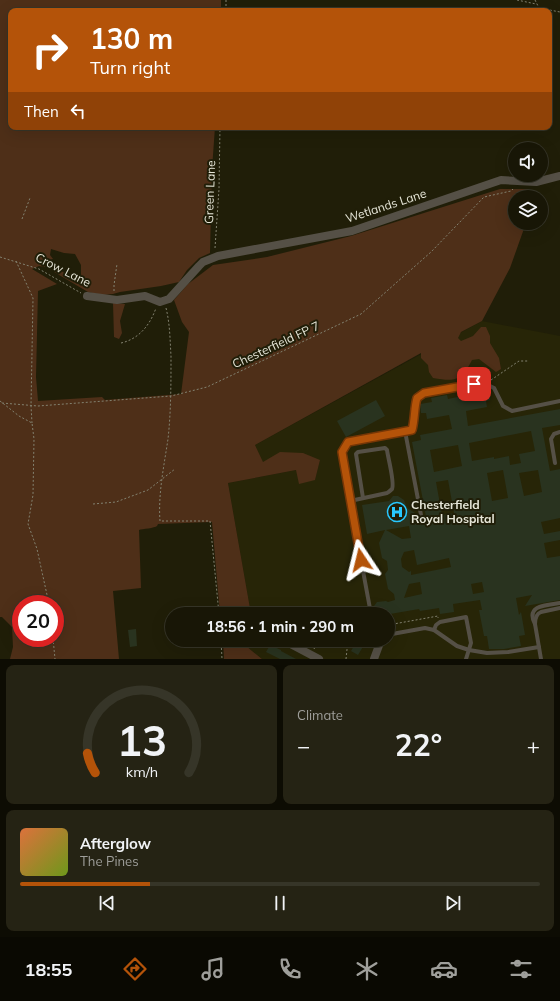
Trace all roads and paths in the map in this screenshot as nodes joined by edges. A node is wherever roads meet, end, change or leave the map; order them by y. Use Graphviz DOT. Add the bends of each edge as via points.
graph roads {
  1 [pos="517,0"];
  2 [pos="535,0"];
  3 [pos="536,4"];
  4 [pos="539,8"];
  5 [pos="220,130"];
  6 [pos="560,176"];
  7 [pos="508,192"];
  8 [pos="30,198"];
  9 [pos="22,219"];
  10 [pos="218,256"];
  11 [pos="0,257"];
  12 [pos="16,261"];
  13 [pos="117,264"];
  14 [pos="87,296"];
  15 [pos="115,300"];
  16 [pos="157,302"];
  17 [pos="167,310"];
  18 [pos="121,343"];
  19 [pos="528,361"];
  20 [pos="486,384"];
  21 [pos="171,396"];
  22 [pos="0,401"];
  23 [pos="560,401"];
  24 [pos="2,403"];
  25 [pos="31,406"];
  26 [pos="32,423"];
  27 [pos="405,431"];
  28 [pos="560,432"];
  29 [pos="555,463"];
  30 [pos="175,469"];
  31 [pos="161,480"];
  32 [pos="363,498"];
  33 [pos="350,501"];
  34 [pos="93,504"];
  35 [pos="421,515"];
  36 [pos="47,595"];
  37 [pos="560,603"];
  38 [pos="217,607"];
  39 [pos="370,607"];
  40 [pos="560,608"];
  41 [pos="440,622"];
  42 [pos="395,624"];
  43 [pos="535,624"];
  44 [pos="434,630"];
  45 [pos="395,633"];
  46 [pos="54,647"];
  47 [pos="221,647"];
  48 [pos="296,647"];
  49 [pos="316,647"];
  50 [pos="346,647"];
  51 [pos="378,647"];
  52 [pos="539,648"];
  53 [pos="470,650"];
  54 [pos="315,657"];
  55 [pos="55,659"];
  56 [pos="222,659"];
  57 [pos="346,659"];
  58 [pos="374,659"];
  59 [pos="466,659"];
  60 [pos="541,659"];
  1 -- 3 [label="path"];
  2 -- 3 [label="path"];
  3 -- 4 [label="path"];
  5 -- 10 [label="path, Green Lane" via="215,249"];
  6 -- 10 [label="street, Wetlands Lane" via="536,182 501,180 352,231"];
  7 -- 21 [label="path, Chesterfield FP 7" via="484,197 431,252 361,314 207,387"];
  8 -- 9 [label="path"];
  10 -- 16 [label="street" via="203,262 169,299"];
  11 -- 12 [label="path, Crow Lane"];
  12 -- 14 [label="path, Crow Lane" via="45,271"];
  12 -- 25 [label="path" via="33,298"];
  13 -- 15 [label="path"];
  14 -- 15 [label="street, Crow Lane"];
  15 -- 16 [label="street, Crow Lane" via="145,296"];
  16 -- 18 [label="path" via="153,316 145,328 130,341"];
  17 -- 21 [label="path" via="170,329"];
  19 -- 20 [label="path" via="519,361"];
  20 -- 23 [label="lane" via="494,388 503,406 512,411"];
  20 -- 27 [label="lane" via="464,385 424,393 417,398 414,406 412,430"];
  21 -- 25 [label="path, Chesterfield FP 7"];
  21 -- 31 [label="path" via="168,440"];
  22 -- 24 [label="path"];
  24 -- 25 [label="path, Chesterfield FP 7"];
  24 -- 26 [label="path"];
  25 -- 26 [label="path"];
  26 -- 36 [label="path" via="33,495 28,524 37,549"];
  27 -- 33 [label="lane" via="348,442 342,452"];
  27 -- 35 [label="lane"];
  28 -- 29 [label="lane" via="554,434 551,439"];
  30 -- 31 [label="path"];
  31 -- 34 [label="path" via="148,490 116,502"];
  31 -- 38 [label="path" via="160,521 210,521"];
  32 -- 32 [label="lane" via="387,493 393,488 386,448 356,454"];
  32 -- 33 [label="lane"];
  33 -- 39 [label="lane"];
  37 -- 43 [label="lane" via="537,607 532,614"];
  40 -- 43 [label="lane" via="538,613"];
  41 -- 42 [label="path" via="438,616"];
  41 -- 44 [label="lane"];
  41 -- 53 [label="lane" via="466,617"];
  43 -- 52 [label="lane"];
  44 -- 45 [label="lane" via="426,628"];
  44 -- 53 [label="lane" via="457,646"];
  46 -- 55 [label="path"];
  47 -- 56 [label="path"];
  48 -- 54 [label="street"];
  49 -- 54 [label="path"];
  50 -- 57 [label="path"];
  51 -- 58 [label="street"];
  52 -- 53 [label="lane" via="487,654"];
  52 -- 60 [label="lane"];
  53 -- 59 [label="lane"];
}
